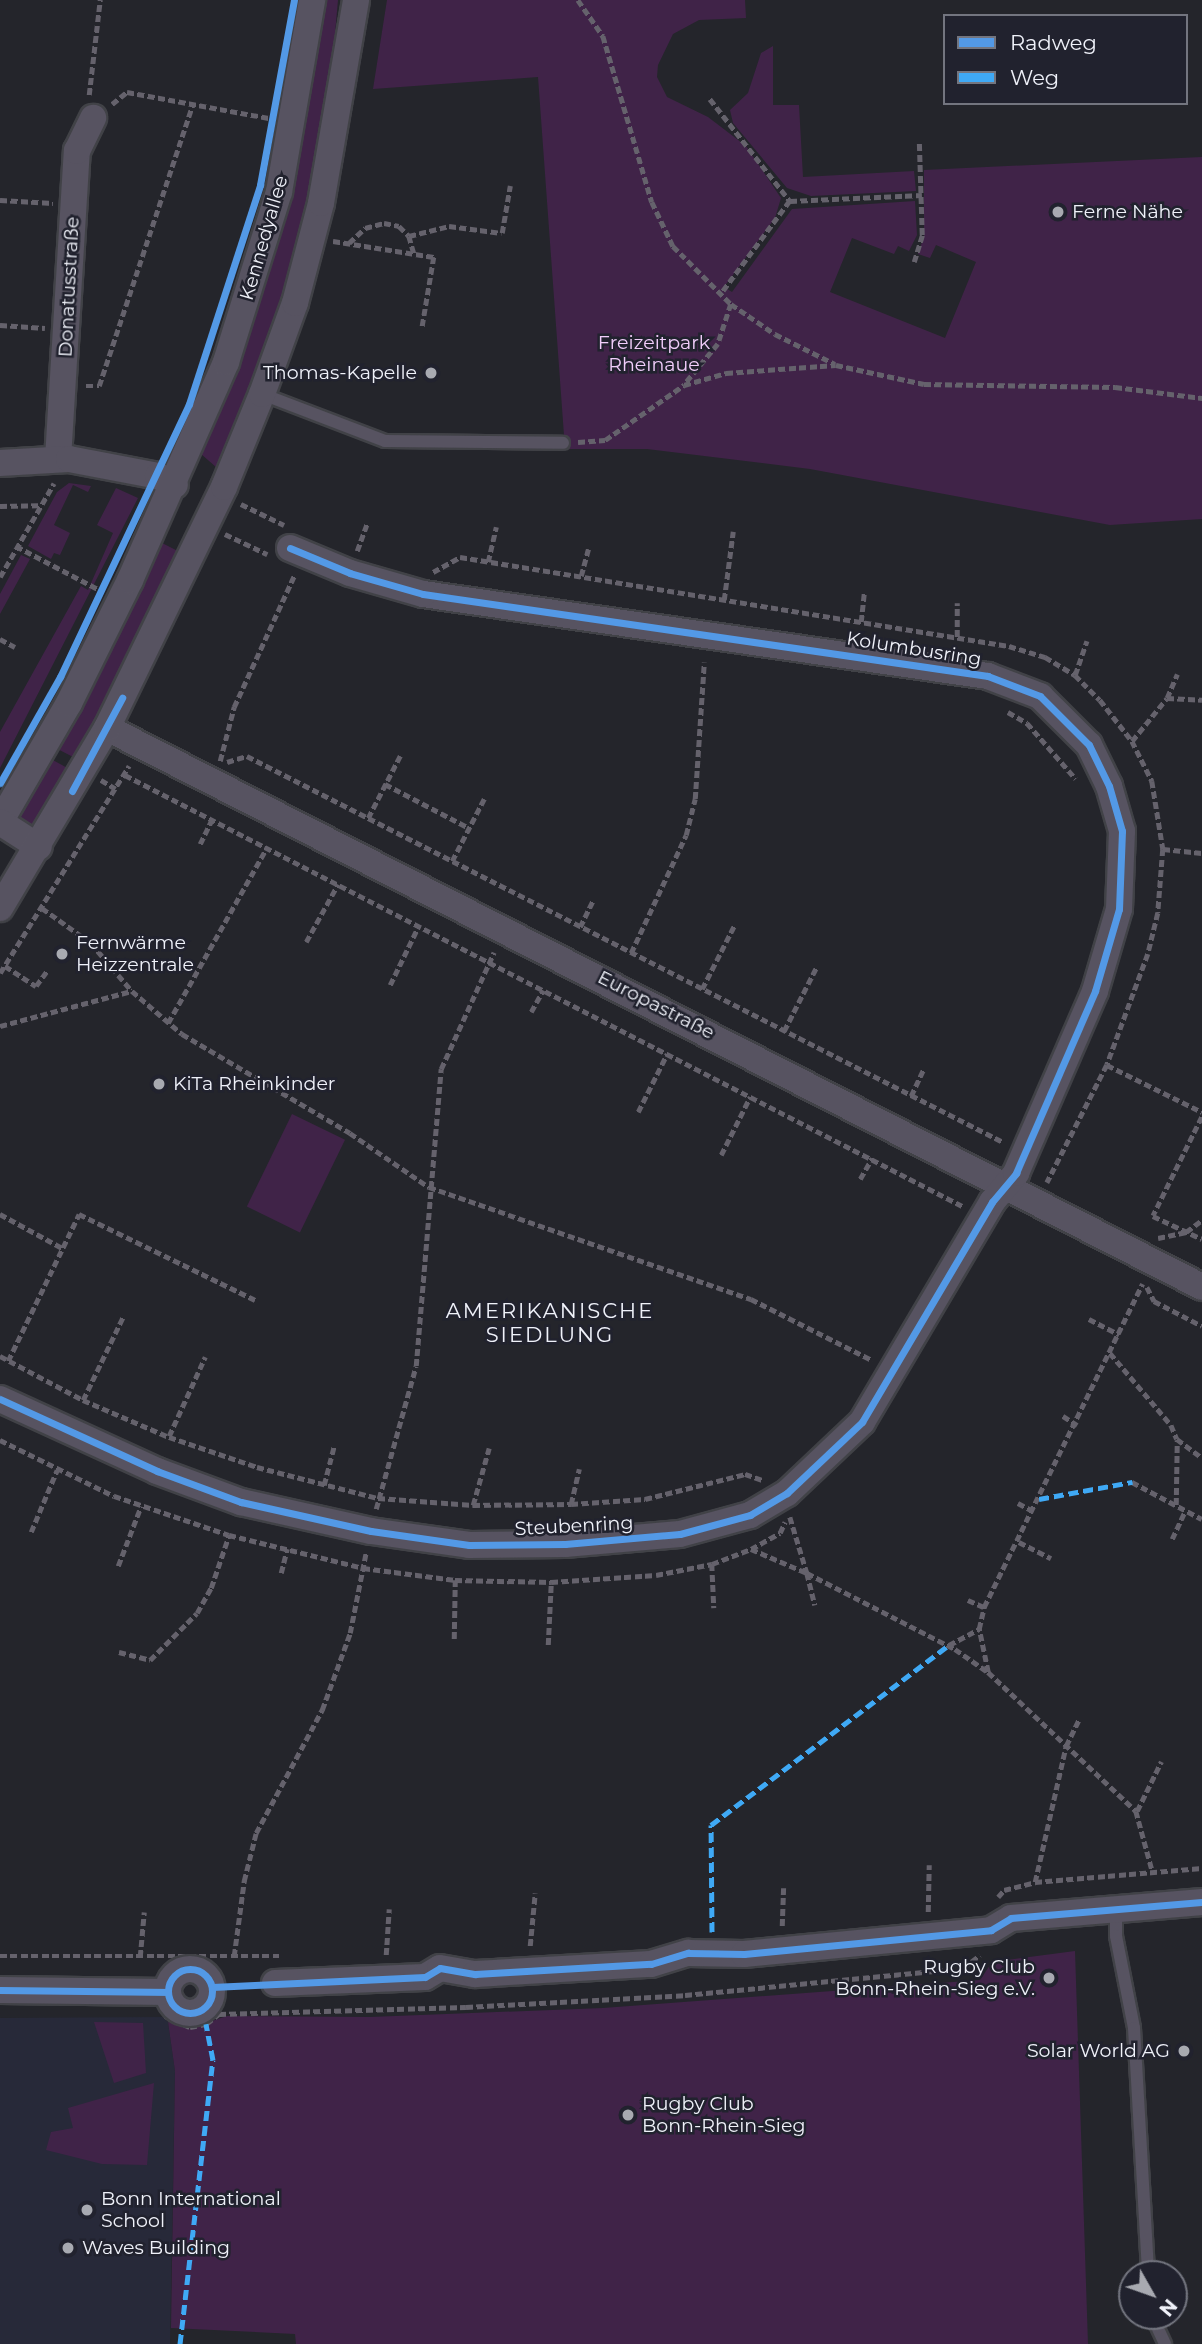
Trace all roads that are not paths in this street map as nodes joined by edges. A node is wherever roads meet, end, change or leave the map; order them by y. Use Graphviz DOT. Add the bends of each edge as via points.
graph roads {
  1 [pos="312,0"];
  2 [pos="356,0"];
  3 [pos="93,118"];
  4 [pos="262,394"];
  5 [pos="563,443"];
  6 [pos="64,459"];
  7 [pos="0,463"];
  8 [pos="175,486"];
  9 [pos="231,494"];
  10 [pos="215,528"];
  11 [pos="288,550"];
  12 [pos="107,728"];
  13 [pos="0,822"];
  14 [pos="39,847"];
  15 [pos="10,871"];
  16 [pos="0,908"];
  17 [pos="1004,1186"];
  18 [pos="1202,1287"];
  19 [pos="0,1399"];
  20 [pos="1202,1902"];
  21 [pos="1116,1909"];
  22 [pos="275,1983"];
  23 [pos="0,1990"];
  24 [pos="168,1992"];
  25 [pos="1147,2260"];
  1 -- 8 [label="street, Kennedyallee" via="279,192 226,362"];
  2 -- 4 [label="street" via="321,203 295,303"];
  3 -- 6 [label="street, Donatusstraße" via="77,151"];
  4 -- 5 [label="lane" via="385,440"];
  4 -- 9 [label="street"];
  6 -- 7 [label="street"];
  6 -- 8 [label="street" via="158,476"];
  8 -- 9 [label="street"];
  8 -- 10 [label="street"];
  8 -- 13 [label="street, Kennedyallee" via="69,702"];
  9 -- 10 [label="street"];
  10 -- 12 [label="street"];
  11 -- 17 [label="street, Kolumbusring" via="423,593 988,676 1019,685 1059,710 1089,745 1110,786 1122,831 1124,871 1112,941 1095,992 1017,1173"];
  12 -- 14 [label="street"];
  12 -- 17 [label="street, Europastraße"];
  13 -- 14 [label="street, Kennedyallee"];
  14 -- 15 [label="street"];
  15 -- 16 [label="street"];
  17 -- 18 [label="street, Europastraße"];
  17 -- 19 [label="street, Steubenring" via="862,1422 787,1493 750,1515 680,1534 565,1544 470,1545 371,1531 241,1502 157,1471"];
  20 -- 21 [label="street"];
  21 -- 22 [label="street" via="1011,1918 991,1930 744,1954 688,1953 651,1964 475,1974 440,1968 425,1978"];
  21 -- 25 [label="lane" via="1116,1936 1134,2028"];
  23 -- 24 [label="street"];
}
